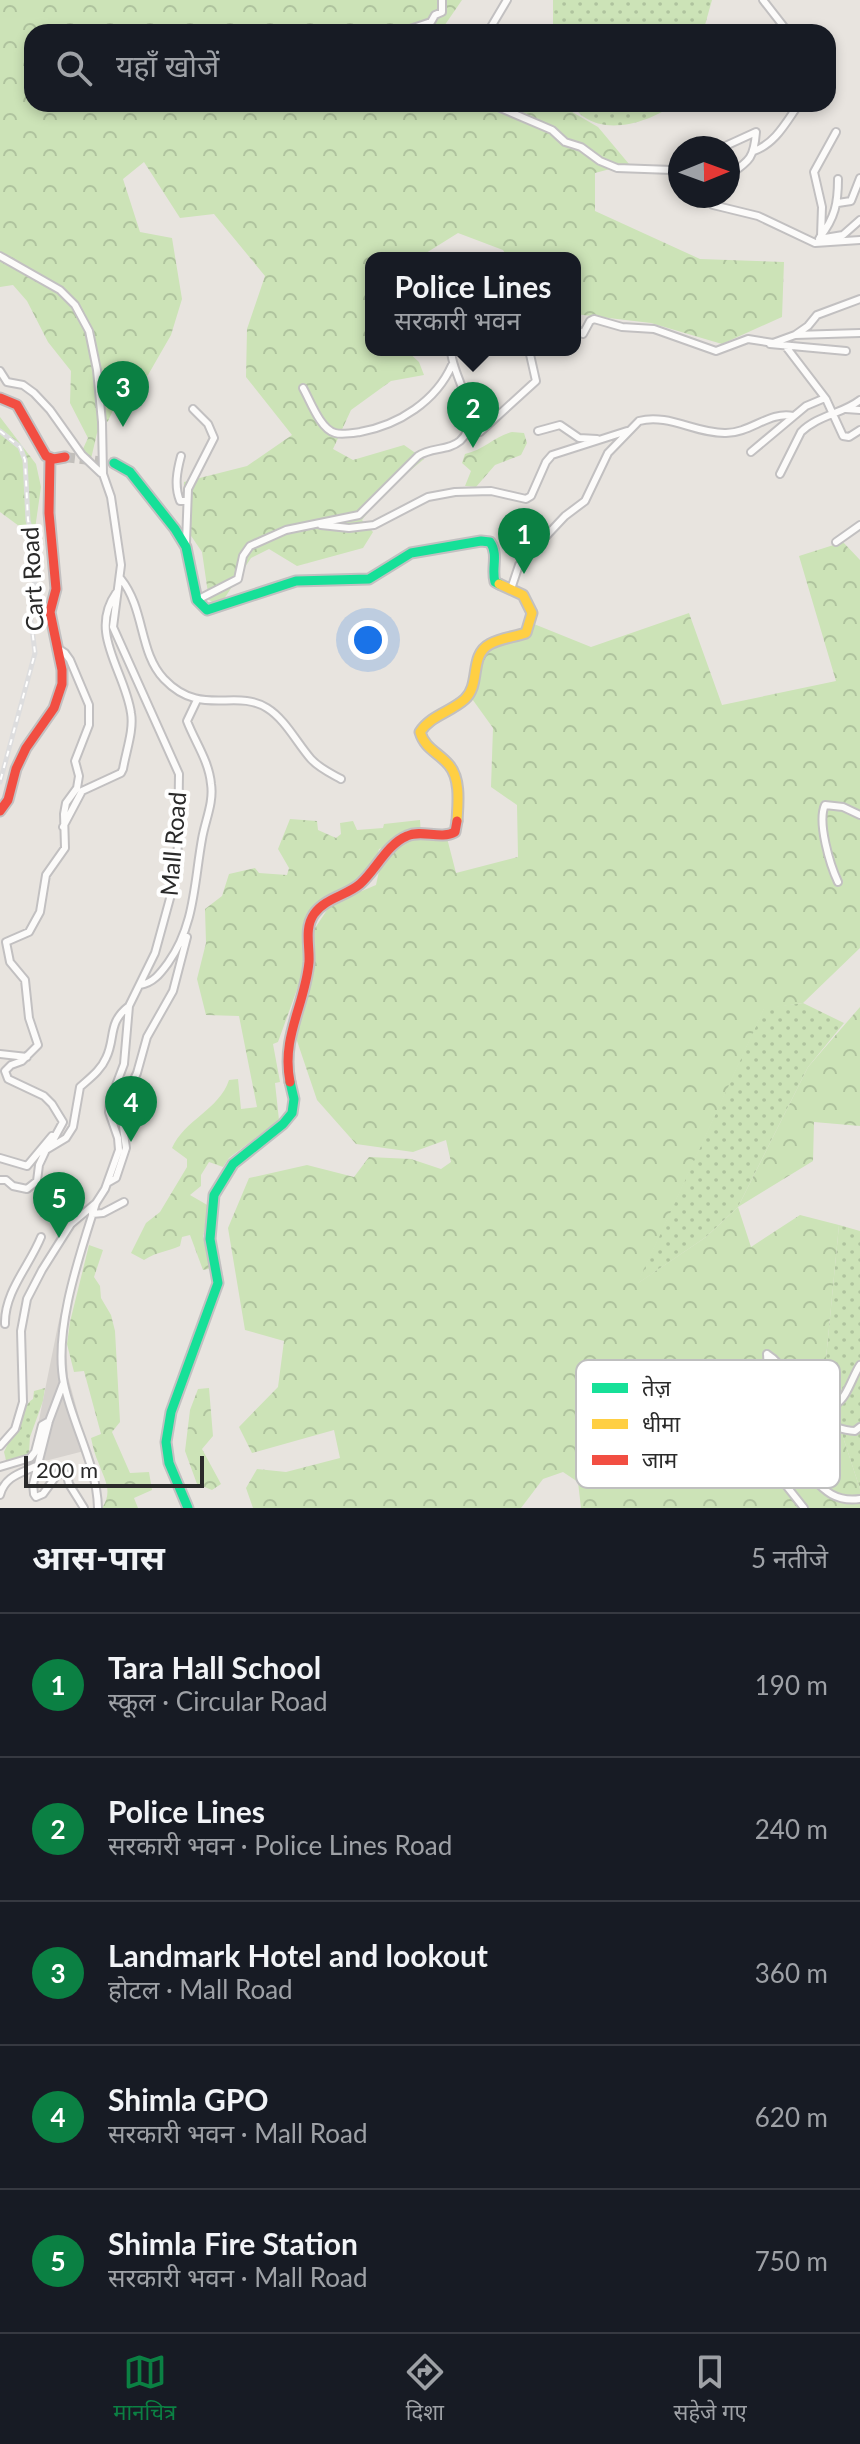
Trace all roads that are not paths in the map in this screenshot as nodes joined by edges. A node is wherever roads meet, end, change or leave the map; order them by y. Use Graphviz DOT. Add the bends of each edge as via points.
graph roads {
  1 [pos="442,0"];
  2 [pos="507,0"];
  3 [pos="763,0"];
  4 [pos="425,24"];
  5 [pos="493,24"];
  6 [pos="782,24"];
  7 [pos="510,112"];
  8 [pos="793,112"];
  9 [pos="836,132"];
  10 [pos="740,139"];
  11 [pos="754,151"];
  12 [pos="740,168"];
  13 [pos="668,170"];
  14 [pos="860,178"];
  15 [pos="838,179"];
  16 [pos="838,203"];
  17 [pos="722,208"];
  18 [pos="860,220"];
  19 [pos="818,240"];
  20 [pos="860,240"];
  21 [pos="0,256"];
  22 [pos="860,299"];
  23 [pos="581,332"];
  24 [pos="860,333"];
  25 [pos="795,335"];
  26 [pos="763,342"];
  27 [pos="787,348"];
  28 [pos="846,351"];
  29 [pos="451,356"];
  30 [pos="530,356"];
  31 [pos="452,365"];
  32 [pos="0,371"];
  33 [pos="303,388"];
  34 [pos="0,398"];
  35 [pos="825,398"];
  36 [pos="860,400"];
  37 [pos="193,409"];
  38 [pos="842,409"];
  39 [pos="860,410"];
  40 [pos="831,412"];
  41 [pos="793,416"];
  42 [pos="860,430"];
  43 [pos="538,431"];
  44 [pos="480,432"];
  45 [pos="629,432"];
  46 [pos="600,440"];
  47 [pos="751,452"];
  48 [pos="181,456"];
  49 [pos="65,457"];
  50 [pos="50,458"];
  51 [pos="114,463"];
  52 [pos="103,474"];
  53 [pos="780,474"];
  54 [pos="186,501"];
  55 [pos="317,524"];
  56 [pos="860,525"];
  57 [pos="836,542"];
  58 [pos="186,547"];
  59 [pos="121,579"];
  60 [pos="119,590"];
  61 [pos="510,590"];
  62 [pos="197,600"];
  63 [pos="59,649"];
  64 [pos="197,700"];
  65 [pos="341,779"];
  66 [pos="0,811"];
  67 [pos="860,815"];
  68 [pos="63,827"];
  69 [pos="838,882"];
  70 [pos="188,925"];
  71 [pos="140,985"];
  72 [pos="129,1006"];
  73 [pos="0,1054"];
  74 [pos="27,1057"];
  75 [pos="55,1134"];
  76 [pos="50,1146"];
  77 [pos="0,1158"];
  78 [pos="0,1180"];
  79 [pos="108,1182"];
  80 [pos="124,1202"];
  81 [pos="96,1203"];
  82 [pos="92,1214"];
  83 [pos="41,1237"];
  84 [pos="5,1324"];
  85 [pos="860,1365"];
  86 [pos="63,1383"];
  87 [pos="840,1399"];
  88 [pos="49,1421"];
  89 [pos="860,1427"];
  90 [pos="840,1429"];
  91 [pos="0,1446"];
  92 [pos="40,1464"];
  93 [pos="0,1467"];
  94 [pos="788,1488"];
  95 [pos="822,1488"];
  96 [pos="1,1489"];
  97 [pos="860,1499"];
  98 [pos="84,1508"];
  99 [pos="98,1508"];
  100 [pos="188,1508"];
  101 [pos="804,1508"];
  1 -- 4 [label="street" via="444,8"];
  2 -- 5 [label="street"];
  3 -- 6 [label="street"];
  7 -- 13 [label="street" via="617,168"];
  8 -- 11 [label="street" via="778,136"];
  9 -- 19 [label="street" via="814,172 822,207"];
  10 -- 11 [label="street" via="756,132"];
  11 -- 12 [label="street"];
  14 -- 16 [label="street" via="851,201"];
  15 -- 16 [label="street"];
  16 -- 19 [label="street"];
  17 -- 19 [label="street"];
  18 -- 19 [label="street" via="843,235"];
  19 -- 20 [label="street"];
  21 -- 52 [label="street, Mall Road" via="60,290 84,320 97,370"];
  22 -- 25 [label="street" via="817,315"];
  23 -- 26 [label="street" via="594,319 642,327 716,351 748,339"];
  24 -- 25 [label="street"];
  25 -- 26 [label="street"];
  26 -- 27 [label="street"];
  27 -- 28 [label="street"];
  27 -- 35 [label="street"];
  29 -- 31 [label="street"];
  30 -- 44 [label="street" via="536,381"];
  31 -- 33 [label="street" via="436,391 397,421 354,433 330,430"];
  31 -- 55 [label="street" via="467,399 463,438 418,456 359,515"];
  32 -- 52 [label="street" via="7,382 27,387 43,402"];
  34 -- 50 [label="main road" via="17,405"];
  35 -- 40 [label="street"];
  35 -- 41 [label="street"];
  36 -- 38 [label="street"];
  37 -- 54 [label="street" via="214,438"];
  38 -- 39 [label="street"];
  38 -- 40 [label="street"];
  40 -- 42 [label="street" via="843,436"];
  40 -- 53 [label="street" via="801,432"];
  41 -- 45 [label="street" via="725,433 644,419"];
  41 -- 47 [label="street"];
  43 -- 46 [label="street" via="560,425 579,438"];
  45 -- 46 [label="street"];
  45 -- 61 [label="street" via="603,460 585,501 519,565"];
  46 -- 55 [label="street" via="552,455 526,499 487,491 455,492 428,497 374,525"];
  48 -- 54 [label="street" via="177,488 180,501"];
  49 -- 50 [label="main road"];
  50 -- 63 [label="main road, Cart Road" via="56,597 50,612"];
  51 -- 58 [label="main road" via="130,472"];
  52 -- 59 [label="street, Mall Road" via="115,516"];
  54 -- 58 [label="street"];
  55 -- 62 [label="street" via="250,546 238,579"];
  56 -- 57 [label="street"];
  58 -- 62 [label="main road"];
  59 -- 60 [label="street, Mall Road"];
  59 -- 64 [label="street" via="134,599 156,668 169,684"];
  60 -- 68 [label="street" via="109,606 105,633 131,714 123,769 82,791"];
  60 -- 71 [label="street, Mall Road" via="113,627 180,782 175,880 155,953"];
  61 -- 62 [label="main road" via="493,579 494,546 481,541 411,553 362,580 296,581 212,610"];
  61 -- 100 [label="main road" via="523,595 531,608 527,631 486,646 479,654 470,694 426,722 420,732 428,749 454,774 455,832 410,834 398,841 359,885 313,915 309,963 287,1051 292,1113 233,1164 214,1195 210,1239 218,1283 171,1412 166,1442"];
  63 -- 66 [label="main road, Cart Road" via="59,698 26,748"];
  63 -- 68 [label="street" via="70,660 89,705 89,725 75,761 77,788 66,803"];
  64 -- 65 [label="street" via="265,706 318,766"];
  64 -- 70 [label="street" via="187,721 208,769 212,798"];
  67 -- 69 [label="street" via="833,804 822,811"];
  68 -- 74 [label="street" via="65,848 46,875 40,912 29,932 6,942 10,962 25,980 29,1018 38,1039"];
  70 -- 71 [label="street" via="177,951 153,980"];
  70 -- 79 [label="street" via="173,991 147,1037 122,1107 126,1148 116,1178"];
  71 -- 72 [label="street, Mall Road"];
  72 -- 76 [label="street" via="113,1024 105,1060 80,1087 73,1127 66,1138"];
  72 -- 79 [label="street, Mall Road" via="124,1064 110,1101 119,1145"];
  73 -- 74 [label="street"];
  74 -- 75 [label="street" via="5,1071 8,1079 52,1104 63,1122"];
  75 -- 76 [label="street"];
  75 -- 77 [label="street" via="27,1166"];
  76 -- 78 [label="street" via="37,1181 27,1189"];
  79 -- 81 [label="street, Mall Road"];
  80 -- 82 [label="street"];
  81 -- 82 [label="street"];
  81 -- 91 [label="street, Mall Road" via="71,1224 27,1299 21,1331 23,1402 15,1429"];
  82 -- 86 [label="street" via="62,1340"];
  83 -- 84 [label="street" via="7,1307"];
  85 -- 87 [label="street"];
  86 -- 88 [label="street"];
  86 -- 99 [label="street" via="97,1485"];
  88 -- 92 [label="street"];
  88 -- 93 [label="street" via="40,1429 30,1458"];
  89 -- 90 [label="street"];
  92 -- 96 [label="street" via="8,1478"];
  92 -- 98 [label="street" via="33,1484 36,1497 59,1472 67,1475"];
  94 -- 101 [label="street"];
  95 -- 97 [label="street" via="828,1494"];
}
